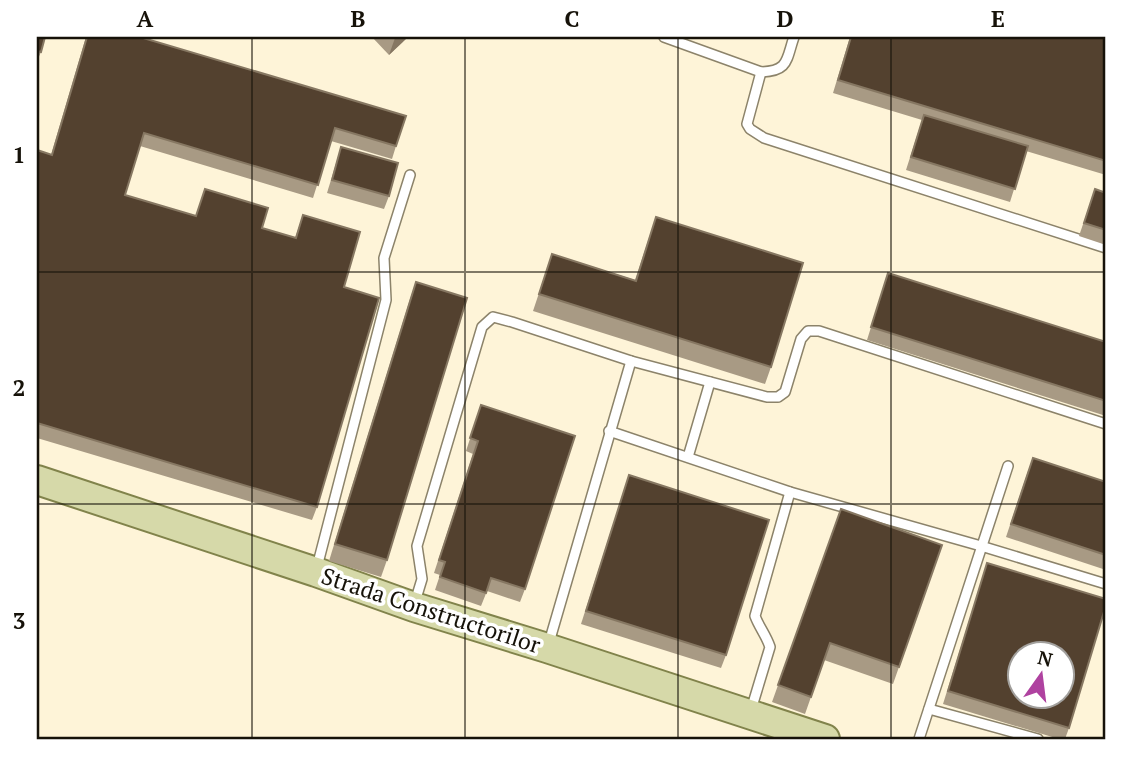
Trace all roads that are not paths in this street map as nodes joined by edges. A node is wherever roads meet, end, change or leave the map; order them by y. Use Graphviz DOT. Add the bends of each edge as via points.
graph roads {
  1 [pos="664,37"];
  2 [pos="794,37"];
  3 [pos="761,72"];
  4 [pos="410,175"];
  5 [pos="1106,248"];
  6 [pos="631,361"];
  7 [pos="710,382"];
  8 [pos="1106,424"];
  9 [pos="609,431"];
  10 [pos="688,457"];
  11 [pos="1008,466"];
  12 [pos="37,480"];
  13 [pos="790,492"];
  14 [pos="981,545"];
  15 [pos="316,572"];
  16 [pos="1106,584"];
  17 [pos="414,607"];
  18 [pos="547,648"];
  19 [pos="929,709"];
  20 [pos="750,714"];
  21 [pos="825,739"];
  22 [pos="919,739"];
  23 [pos="1038,739"];
  1 -- 3 [label="lane"];
  2 -- 3 [label="lane" via="785,64 777,72"];
  3 -- 5 [label="lane" via="747,124 764,138"];
  4 -- 15 [label="lane" via="384,258 386,300"];
  6 -- 7 [label="lane"];
  6 -- 9 [label="lane"];
  6 -- 17 [label="lane" via="493,317 482,327 417,546 422,579"];
  7 -- 8 [label="lane" via="778,397 785,392 801,339 808,331 819,331"];
  7 -- 10 [label="lane"];
  9 -- 10 [label="lane"];
  9 -- 18 [label="lane"];
  10 -- 13 [label="lane"];
  11 -- 14 [label="lane"];
  12 -- 15 [label="main road, Strada Constructorilor"];
  13 -- 14 [label="lane"];
  13 -- 20 [label="lane" via="755,616 769,646"];
  14 -- 16 [label="lane"];
  14 -- 19 [label="lane"];
  15 -- 17 [label="main road, Strada Constructorilor"];
  17 -- 18 [label="main road, Strada Constructorilor"];
  18 -- 20 [label="main road, Strada Constructorilor"];
  19 -- 22 [label="lane"];
  19 -- 23 [label="lane"];
  20 -- 21 [label="main road, Strada Constructorilor"];
}
